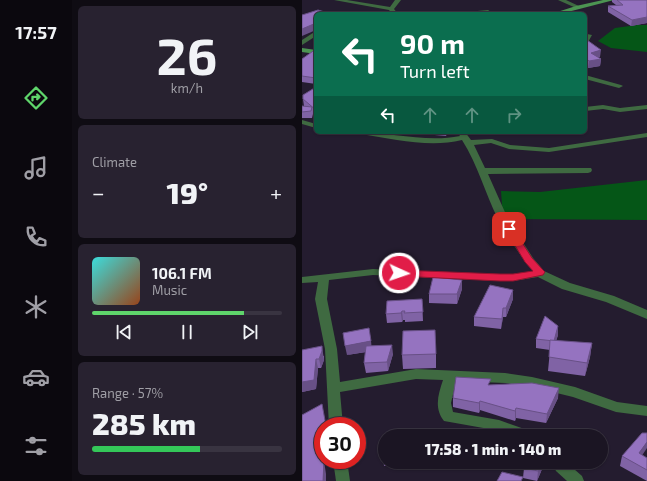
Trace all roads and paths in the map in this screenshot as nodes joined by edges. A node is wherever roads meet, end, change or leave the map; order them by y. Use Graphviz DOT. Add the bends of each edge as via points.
graph roads {
  1 [pos="338,0"];
  2 [pos="398,0"];
  3 [pos="562,0"];
  4 [pos="611,0"];
  5 [pos="578,7"];
  6 [pos="393,12"];
  7 [pos="561,12"];
  8 [pos="314,34"];
  9 [pos="589,34"];
  10 [pos="587,38"];
  11 [pos="302,43"];
  12 [pos="302,50"];
  13 [pos="314,52"];
  14 [pos="587,78"];
  15 [pos="618,86"];
  16 [pos="647,107"];
  17 [pos="587,109"];
  18 [pos="302,122"];
  19 [pos="314,125"];
  20 [pos="379,134"];
  21 [pos="647,134"];
  22 [pos="465,137"];
  23 [pos="588,170"];
  24 [pos="482,171"];
  25 [pos="540,272"];
  26 [pos="324,277"];
  27 [pos="302,280"];
  28 [pos="647,315"];
  29 [pos="451,375"];
  30 [pos="333,388"];
  31 [pos="647,411"];
  32 [pos="335,417"];
  33 [pos="510,429"];
  34 [pos="342,469"];
  35 [pos="563,469"];
  36 [pos="344,481"];
  37 [pos="577,481"];
  1 -- 6 [label="street"];
  2 -- 6 [label="street"];
  3 -- 5 [label="street"];
  4 -- 5 [label="street"];
  5 -- 7 [label="street"];
  8 -- 11 [label="street"];
  9 -- 10 [label="street"];
  12 -- 13 [label="street"];
  14 -- 15 [label="street"];
  16 -- 17 [label="street" via="620,110 603,107"];
  18 -- 19 [label="street"];
  20 -- 22 [label="street" via="442,141"];
  21 -- 22 [label="street" via="549,150 509,147 492,141"];
  22 -- 24 [label="street"];
  23 -- 24 [label="street"];
  24 -- 25 [label="street" via="503,218 528,260"];
  25 -- 26 [label="street" via="513,278 374,272"];
  25 -- 28 [label="street" via="566,286 610,299"];
  26 -- 27 [label="street"];
  26 -- 30 [label="street" via="320,299 331,349"];
  29 -- 30 [label="street" via="416,374"];
  29 -- 31 [label="street" via="532,382 574,392 616,408"];
  29 -- 33 [label="street" via="443,408 449,417"];
  30 -- 32 [label="street"];
  34 -- 36 [label="street"];
  35 -- 37 [label="street"];
}
